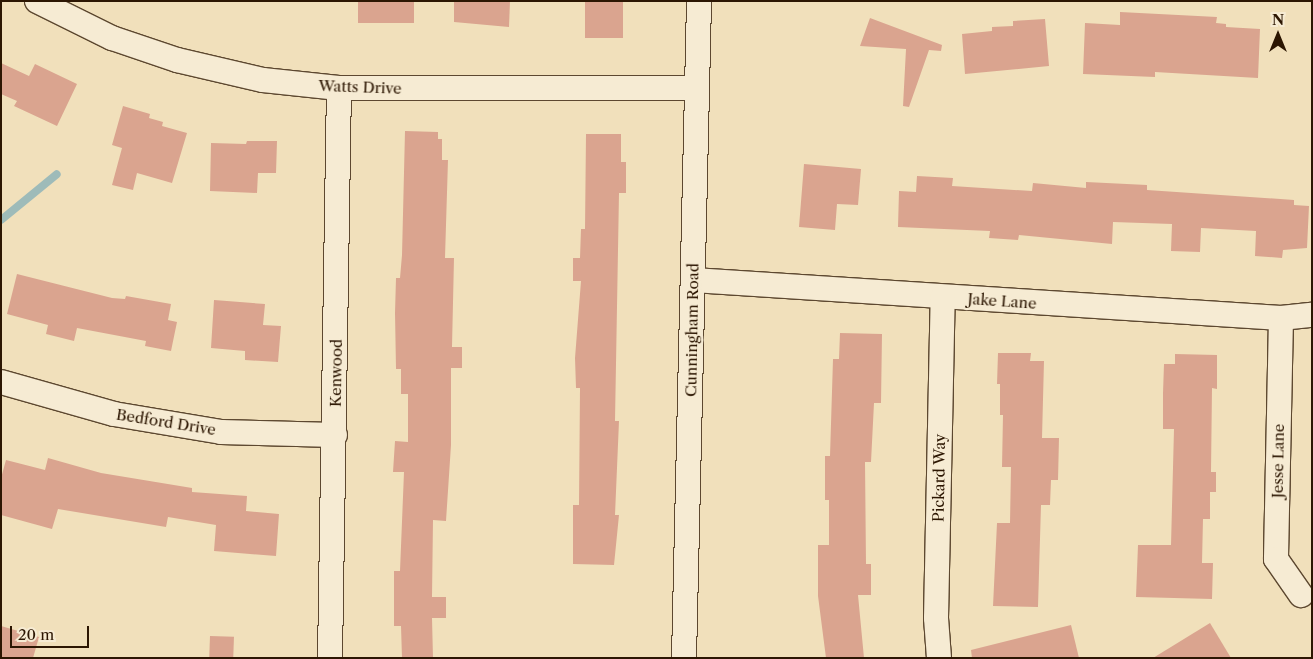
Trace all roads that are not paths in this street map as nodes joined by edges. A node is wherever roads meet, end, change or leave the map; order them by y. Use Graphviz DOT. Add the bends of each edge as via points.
graph roads {
  1 [pos="37,1"];
  2 [pos="699,1"];
  3 [pos="339,88"];
  4 [pos="698,88"];
  5 [pos="693,280"];
  6 [pos="943,297"];
  7 [pos="1312,315"];
  8 [pos="1281,318"];
  9 [pos="1,382"];
  10 [pos="335,435"];
  11 [pos="1301,595"];
  12 [pos="330,658"];
  13 [pos="684,658"];
  14 [pos="939,658"];
  1 -- 3 [label="street, Watts Drive" via="112,38 177,60 263,80"];
  2 -- 4 [label="street, Cunningham Road"];
  3 -- 4 [label="street, Watts Drive"];
  3 -- 10 [label="street, Kenwood"];
  4 -- 5 [label="street, Cunningham Road"];
  5 -- 6 [label="street, Jake Lane"];
  5 -- 13 [label="street, Cunningham Road"];
  6 -- 8 [label="street, Jake Lane"];
  6 -- 14 [label="street, Pickard Way" via="936,618"];
  7 -- 8 [label="street, Jake Lane"];
  8 -- 11 [label="street, Jesse Lane" via="1276,559"];
  9 -- 10 [label="street, Bedford Drive" via="114,414 211,430"];
  10 -- 12 [label="street, Kenwood"];
}
